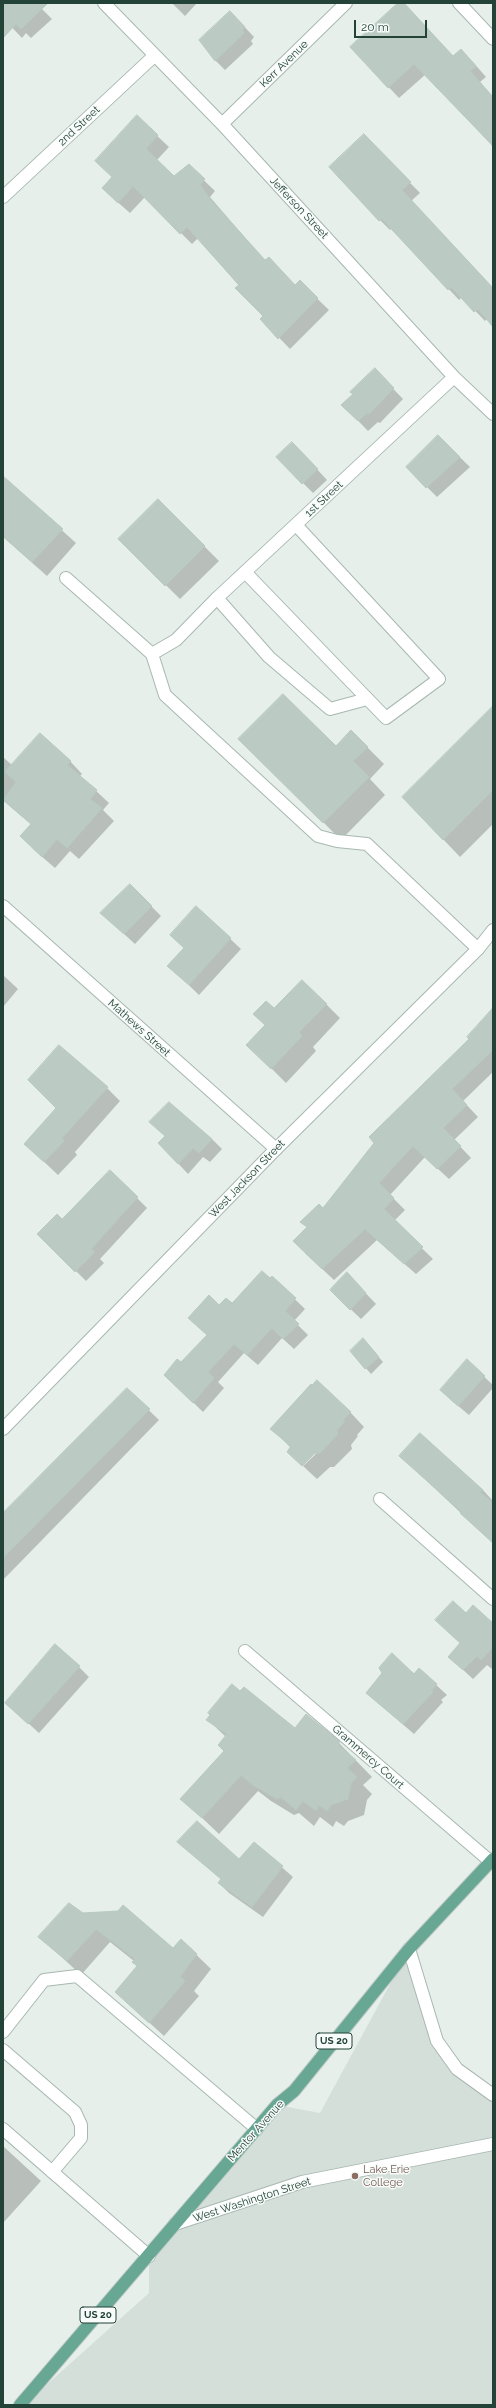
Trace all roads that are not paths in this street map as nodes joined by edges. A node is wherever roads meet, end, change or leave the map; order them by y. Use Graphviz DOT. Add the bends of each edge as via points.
graph roads {
  1 [pos="104,3"];
  2 [pos="346,3"];
  3 [pos="459,3"];
  4 [pos="493,39"];
  5 [pos="154,56"];
  6 [pos="222,124"];
  7 [pos="3,197"];
  8 [pos="454,377"];
  9 [pos="493,414"];
  10 [pos="296,524"];
  11 [pos="245,572"];
  12 [pos="66,578"];
  13 [pos="217,598"];
  14 [pos="152,654"];
  15 [pos="367,699"];
  16 [pos="3,906"];
  17 [pos="493,930"];
  18 [pos="478,949"];
  19 [pos="276,1150"];
  20 [pos="3,1430"];
  21 [pos="380,1499"];
  22 [pos="493,1599"];
  23 [pos="245,1652"];
  24 [pos="492,1860"];
  25 [pos="409,1949"];
  26 [pos="3,2032"];
  27 [pos="3,2050"];
  28 [pos="493,2095"];
  29 [pos="257,2128"];
  30 [pos="3,2129"];
  31 [pos="493,2144"];
  32 [pos="52,2172"];
  33 [pos="175,2224"];
  34 [pos="149,2256"];
  35 [pos="20,2405"];
  1 -- 5 [label="street, Jefferson Street"];
  2 -- 6 [label="street, Kerr Avenue"];
  3 -- 4 [label="street"];
  5 -- 6 [label="street, Jefferson Street"];
  5 -- 7 [label="street, 2nd Street"];
  6 -- 8 [label="street, Jefferson Street"];
  8 -- 9 [label="street, Jefferson Street"];
  8 -- 10 [label="street, 1st Street"];
  10 -- 11 [label="street, 1st Street"];
  10 -- 15 [label="street" via="439,679 386,718"];
  11 -- 13 [label="street, 1st Street"];
  11 -- 15 [label="street"];
  12 -- 14 [label="street"];
  13 -- 14 [label="street, 1st Street" via="176,640"];
  13 -- 15 [label="street" via="269,657 330,709"];
  14 -- 18 [label="street" via="165,695 318,836 367,844"];
  16 -- 19 [label="street, Mathews Street"];
  17 -- 18 [label="street, West Jackson Street"];
  18 -- 19 [label="street, West Jackson Street"];
  19 -- 20 [label="street, West Jackson Street"];
  21 -- 22 [label="street"];
  23 -- 24 [label="street, Grammercy Court"];
  24 -- 25 [label="main road, Mentor Avenue / US 20"];
  25 -- 28 [label="street" via="437,2041 457,2068"];
  25 -- 29 [label="main road, Mentor Avenue / US 20" via="294,2091 277,2105"];
  26 -- 29 [label="street" via="44,1980 77,1976"];
  27 -- 32 [label="street" via="76,2112 81,2125 81,2138"];
  29 -- 33 [label="main road, Mentor Avenue / US 20"];
  30 -- 32 [label="street"];
  31 -- 33 [label="street, West Washington Street" via="302,2182"];
  32 -- 34 [label="street"];
  33 -- 34 [label="main road, Mentor Avenue / US 20"];
  34 -- 35 [label="main road, Mentor Avenue / US 20"];
}
